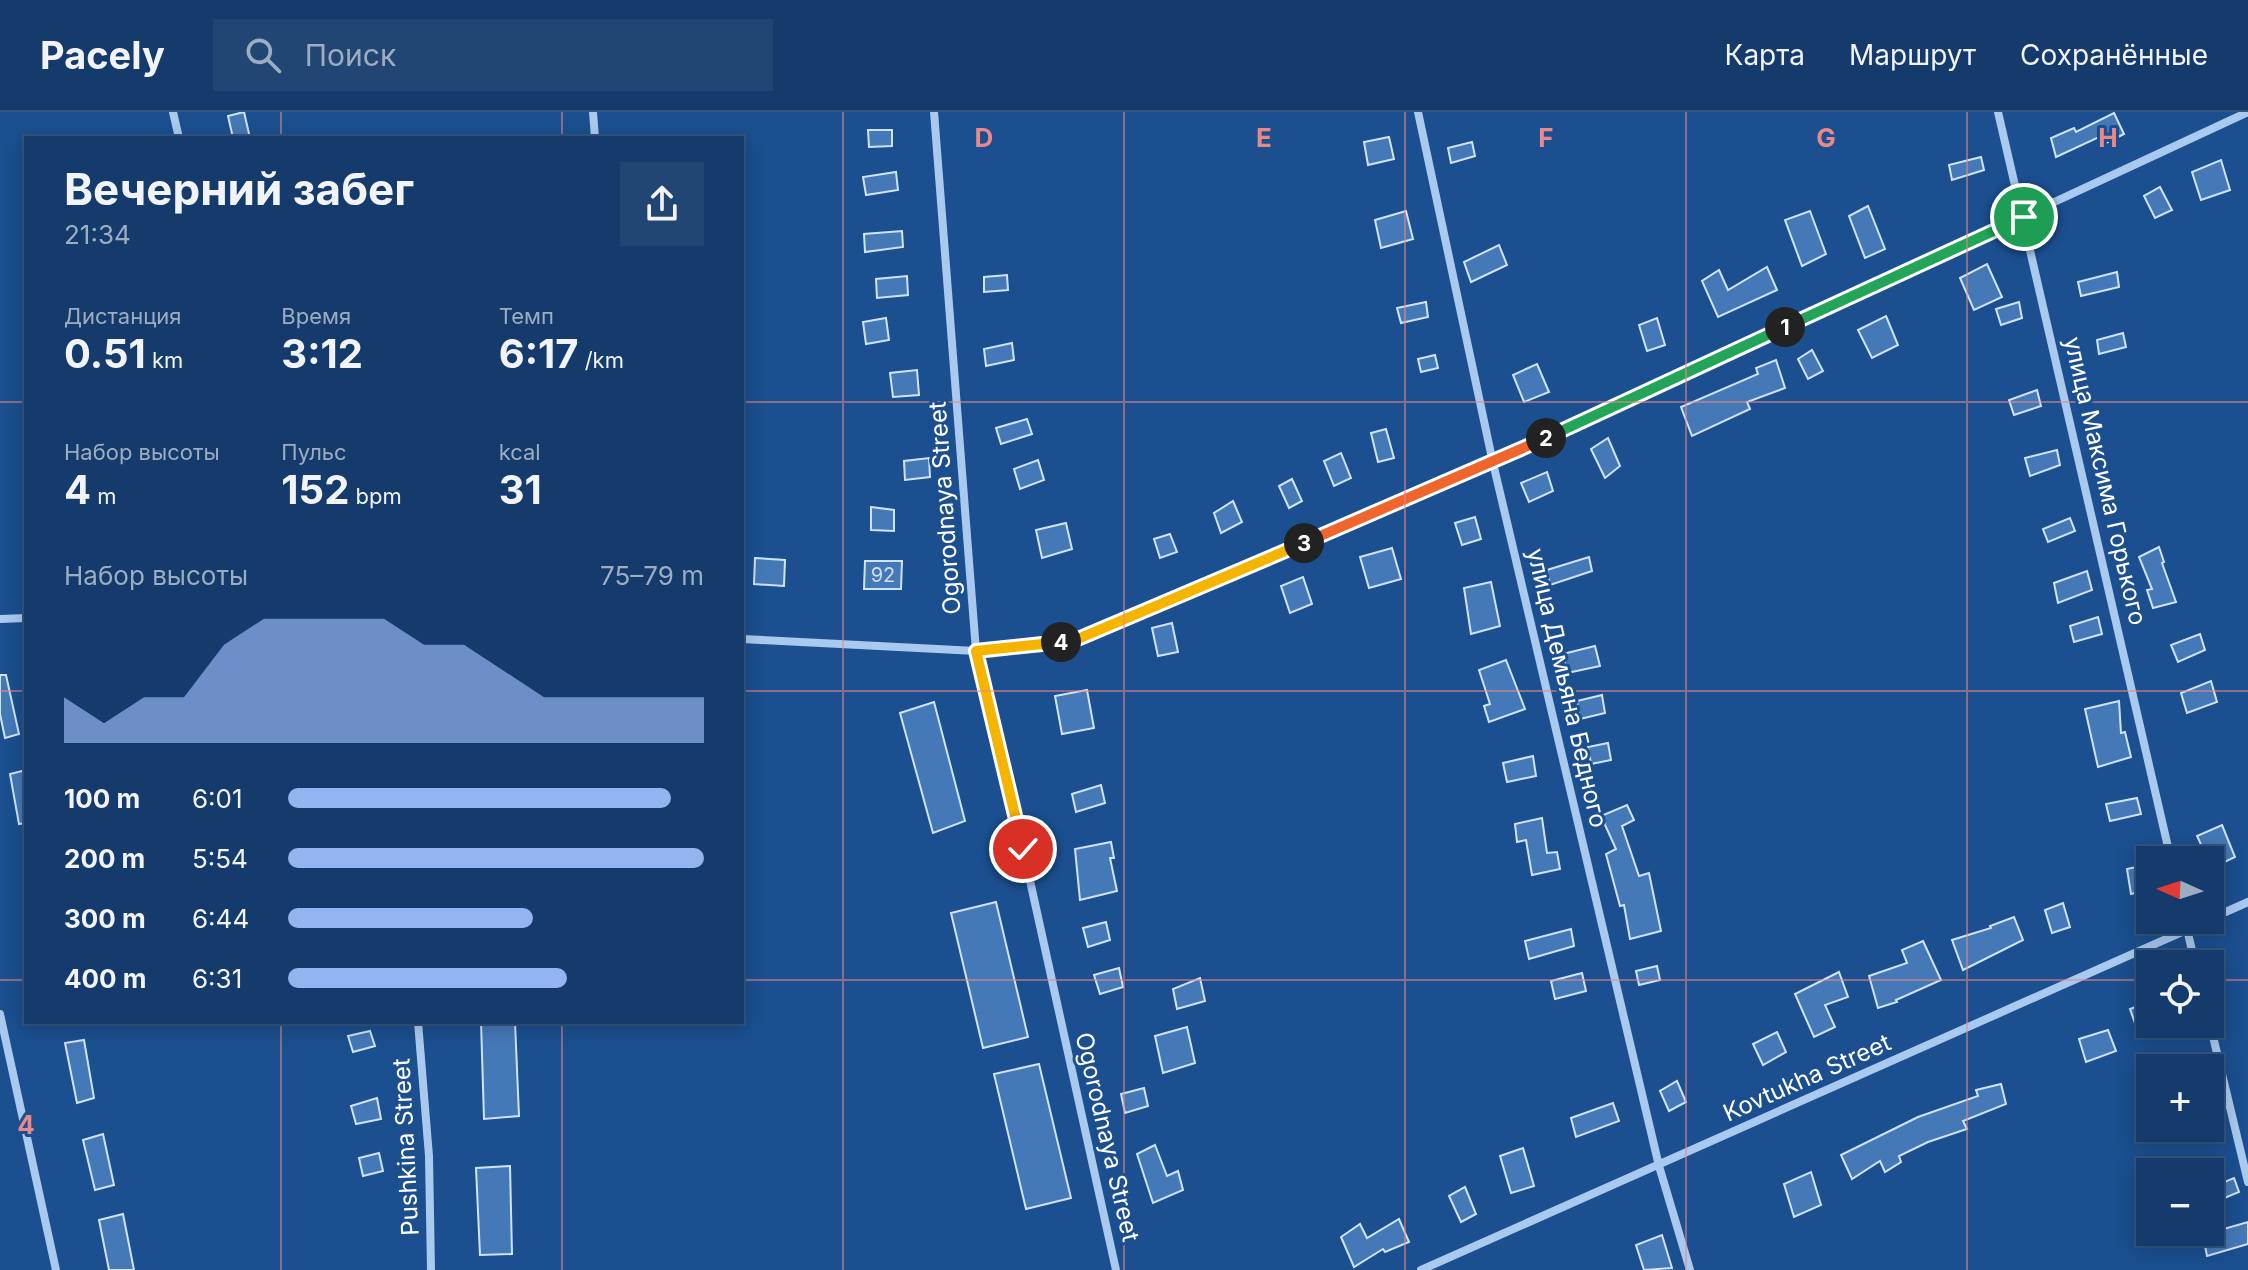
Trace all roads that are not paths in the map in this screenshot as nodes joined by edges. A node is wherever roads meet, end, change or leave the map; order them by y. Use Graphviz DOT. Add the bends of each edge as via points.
graph roads {
  1 [pos="173,112"];
  2 [pos="593,112"];
  3 [pos="934,112"];
  4 [pos="1418,112"];
  5 [pos="1998,112"];
  6 [pos="2248,112"];
  7 [pos="179,136"];
  8 [pos="595,136"];
  9 [pos="2024,217"];
  10 [pos="1493,463"];
  11 [pos="24,618"];
  12 [pos="0,619"];
  13 [pos="744,639"];
  14 [pos="976,651"];
  15 [pos="2168,846"];
  16 [pos="2248,902"];
  17 [pos="2224,913"];
  18 [pos="2166,934"];
  19 [pos="0,1014"];
  20 [pos="418,1024"];
  21 [pos="2213,1038"];
  22 [pos="1659,1166"];
  23 [pos="2248,1182"];
  24 [pos="56,1270"];
  25 [pos="431,1270"];
  26 [pos="1116,1270"];
  27 [pos="1421,1270"];
  28 [pos="1690,1270"];
  1 -- 7 [label="street"];
  2 -- 8 [label="street"];
  3 -- 14 [label="street, Ogorodnaya Street"];
  4 -- 10 [label="street, улица Демьяна Бедного"];
  5 -- 9 [label="street, улица Максима Горького"];
  6 -- 9 [label="street"];
  9 -- 10 [label="street"];
  9 -- 15 [label="street, улица Максима Горького"];
  10 -- 14 [label="street" via="1073,641"];
  10 -- 22 [label="street, улица Демьяна Бедного"];
  11 -- 12 [label="street"];
  13 -- 14 [label="street"];
  14 -- 26 [label="street, Ogorodnaya Street"];
  16 -- 17 [label="street, Kovtukha Street"];
  18 -- 22 [label="street, Kovtukha Street"];
  19 -- 24 [label="street"];
  20 -- 25 [label="street, Pushkina Street"];
  21 -- 23 [label="street"];
  22 -- 27 [label="street, Kovtukha Street"];
  22 -- 28 [label="street, улица Демьяна Бедного"];
}
